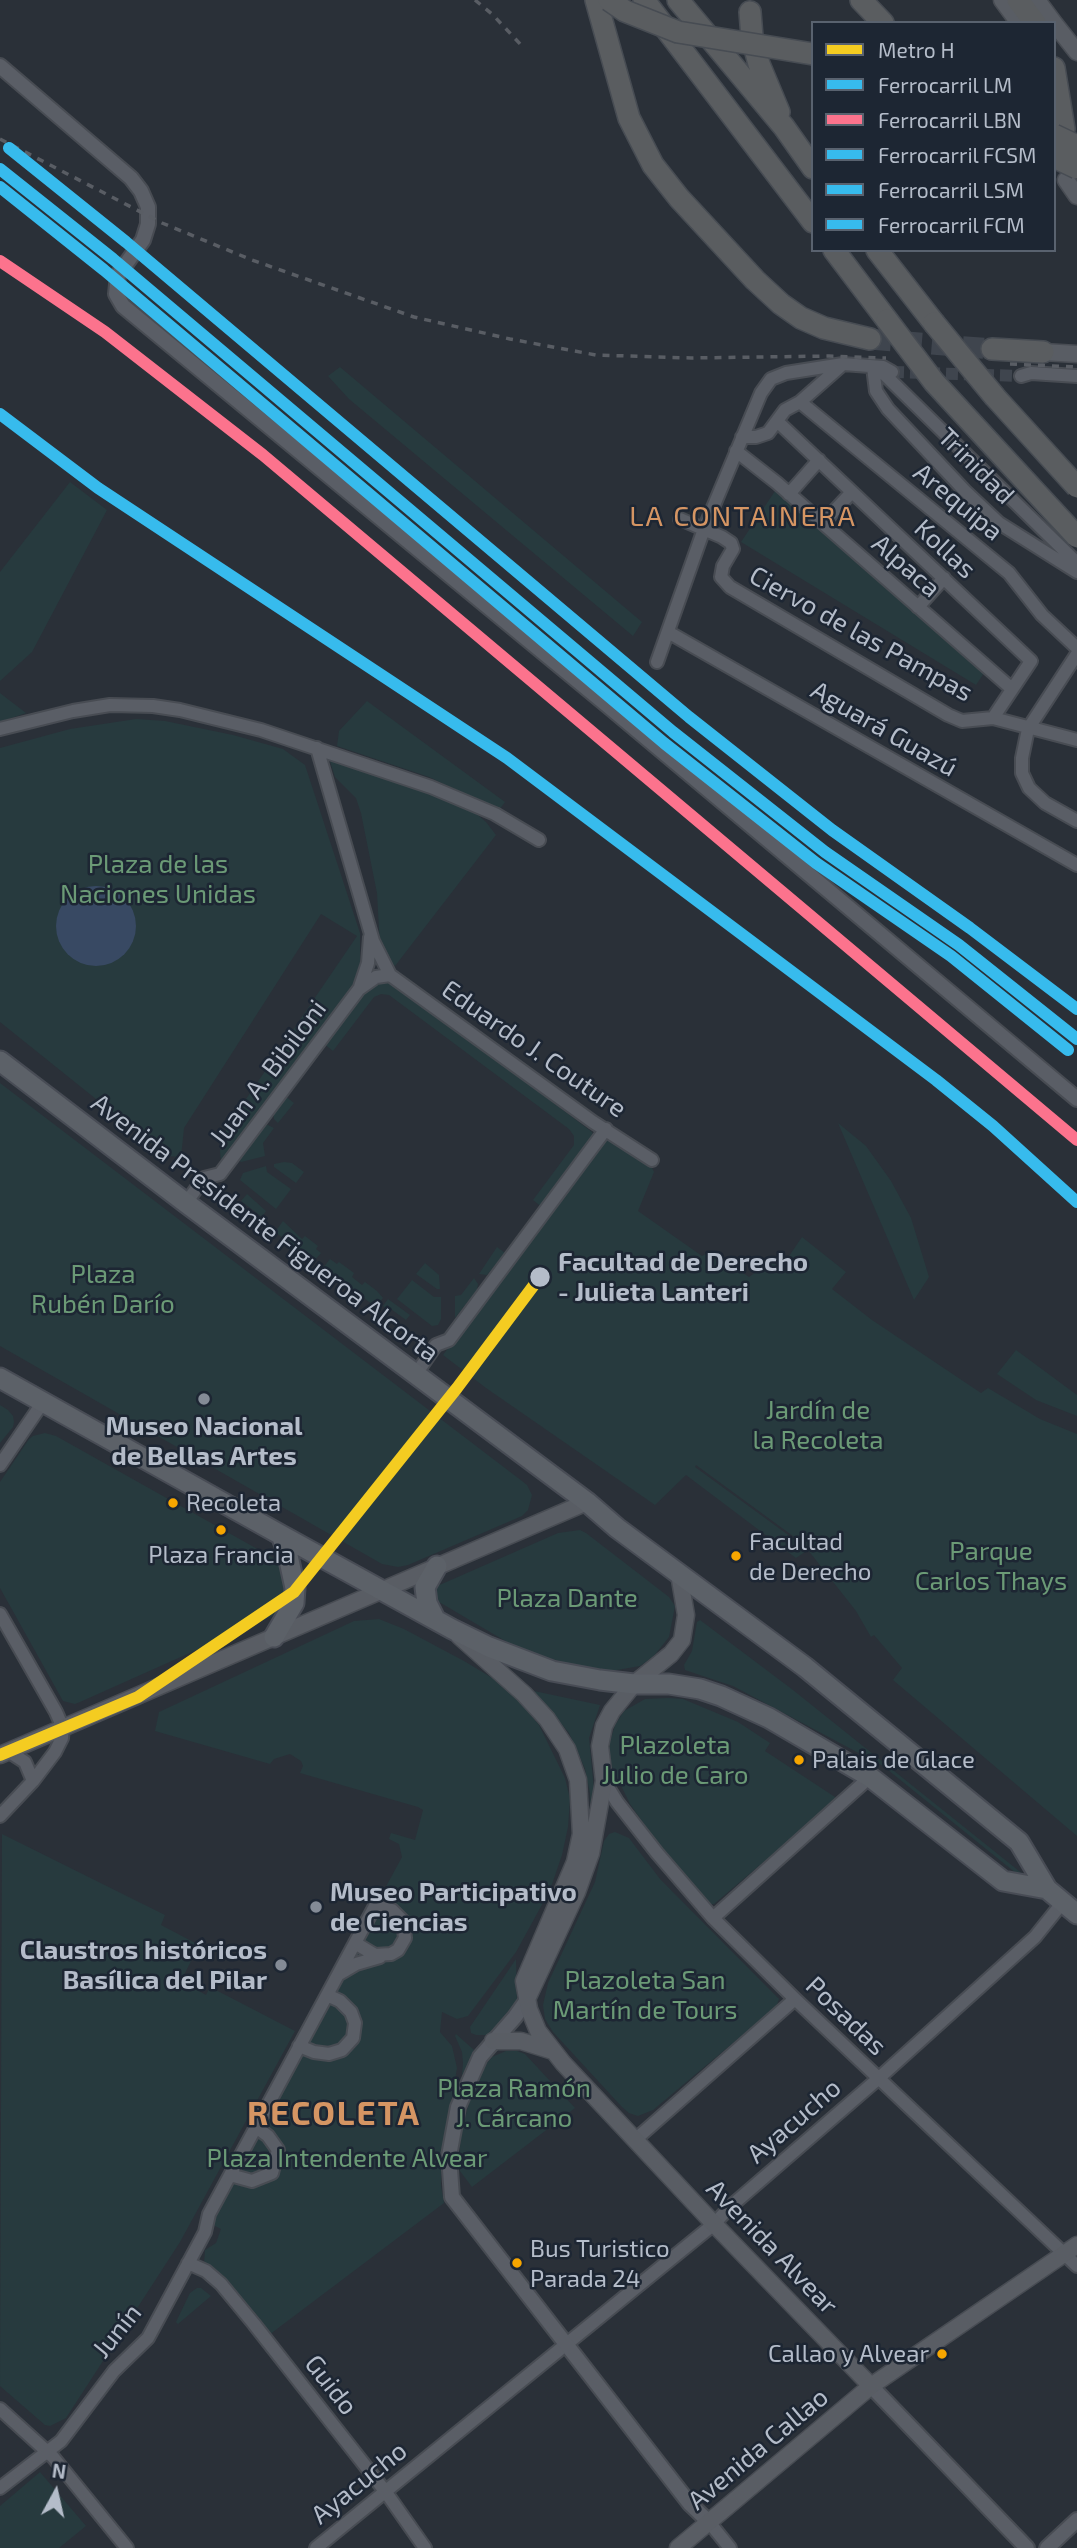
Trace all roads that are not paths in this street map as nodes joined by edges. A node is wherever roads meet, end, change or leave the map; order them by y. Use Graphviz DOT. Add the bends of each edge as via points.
graph roads {
  1 [pos="596,0"];
  2 [pos="609,0"];
  3 [pos="644,0"];
  4 [pos="678,0"];
  5 [pos="861,0"];
  6 [pos="1002,0"];
  7 [pos="1018,0"];
  8 [pos="1037,0"];
  9 [pos="750,12"];
  10 [pos="881,21"];
  11 [pos="1018,21"];
  12 [pos="1048,21"];
  13 [pos="1048,21"];
  14 [pos="1056,24"];
  15 [pos="1056,30"];
  16 [pos="1077,32"];
  17 [pos="1077,52"];
  18 [pos="811,54"];
  19 [pos="0,66"];
  20 [pos="1056,78"];
  21 [pos="1077,97"];
  22 [pos="784,127"];
  23 [pos="1067,135"];
  24 [pos="1056,160"];
  25 [pos="811,165"];
  26 [pos="1072,174"];
  27 [pos="1077,196"];
  28 [pos="811,219"];
  29 [pos="836,252"];
  30 [pos="879,252"];
  31 [pos="870,339"];
  32 [pos="992,349"];
  33 [pos="1043,352"];
  34 [pos="1077,354"];
  35 [pos="843,364"];
  36 [pos="875,367"];
  37 [pos="892,372"];
  38 [pos="1021,376"];
  39 [pos="1077,376"];
  40 [pos="800,402"];
  41 [pos="778,422"];
  42 [pos="742,437"];
  43 [pos="736,451"];
  44 [pos="819,460"];
  45 [pos="1077,487"];
  46 [pos="852,492"];
  47 [pos="789,494"];
  48 [pos="680,519"];
  49 [pos="823,523"];
  50 [pos="704,529"];
  51 [pos="1077,537"];
  52 [pos="1077,563"];
  53 [pos="1077,572"];
  54 [pos="943,578"];
  55 [pos="918,607"];
  56 [pos="668,632"];
  57 [pos="1077,648"];
  58 [pos="1077,654"];
  59 [pos="657,662"];
  60 [pos="1071,676"];
  61 [pos="1012,689"];
  62 [pos="993,718"];
  63 [pos="0,729"];
  64 [pos="1028,729"];
  65 [pos="1077,740"];
  66 [pos="317,748"];
  67 [pos="1077,821"];
  68 [pos="539,840"];
  69 [pos="1077,865"];
  70 [pos="370,929"];
  71 [pos="390,975"];
  72 [pos="359,989"];
  73 [pos="0,1060"];
  74 [pos="1077,1099"];
  75 [pos="607,1129"];
  76 [pos="652,1160"];
  77 [pos="186,1203"];
  78 [pos="416,1374"];
  79 [pos="0,1378"];
  80 [pos="43,1402"];
  81 [pos="0,1465"];
  82 [pos="587,1502"];
  83 [pos="281,1535"];
  84 [pos="437,1566"];
  85 [pos="678,1574"];
  86 [pos="381,1589"];
  87 [pos="0,1614"];
  88 [pos="444,1624"];
  89 [pos="274,1637"];
  90 [pos="635,1684"];
  91 [pos="63,1727"];
  92 [pos="4,1753"];
  93 [pos="870,1777"];
  94 [pos="33,1781"];
  95 [pos="604,1781"];
  96 [pos="0,1816"];
  97 [pos="1062,1902"];
  98 [pos="713,1918"];
  99 [pos="355,1943"];
  100 [pos="383,1956"];
  101 [pos="338,1975"];
  102 [pos="327,1995"];
  103 [pos="795,1999"];
  104 [pos="527,2000"];
  105 [pos="493,2041"];
  106 [pos="299,2046"];
  107 [pos="553,2051"];
  108 [pos="878,2078"];
  109 [pos="256,2127"];
  110 [pos="636,2139"];
  111 [pos="230,2175"];
  112 [pos="714,2224"];
  113 [pos="1071,2249"];
  114 [pos="188,2263"];
  115 [pos="1077,2266"];
  116 [pos="566,2344"];
  117 [pos="871,2386"];
  118 [pos="0,2409"];
  119 [pos="47,2451"];
  120 [pos="0,2488"];
  121 [pos="385,2491"];
  122 [pos="1077,2520"];
  123 [pos="709,2522"];
  124 [pos="127,2548"];
  125 [pos="316,2548"];
  126 [pos="425,2548"];
  127 [pos="678,2548"];
  128 [pos="730,2548"];
  129 [pos="1027,2548"];
  130 [pos="1047,2548"];
  1 -- 31 [label="highway" via="631,125 653,165 679,198 781,304 824,328"];
  2 -- 18 [label="highway, bridge" via="637,17 678,32"];
  3 -- 28 [label="highway"];
  4 -- 22 [label="highway"];
  5 -- 10 [label="highway"];
  6 -- 11 [label="main road"];
  7 -- 12 [label="highway"];
  8 -- 13 [label="main road"];
  9 -- 22 [label="highway" via="759,64"];
  14 -- 16 [label="main road"];
  15 -- 17 [label="main road"];
  19 -- 74 [label="street" via="141,191 148,206 148,224 143,240 118,275 116,294 123,306"];
  20 -- 23 [label="highway"];
  21 -- 23 [label="highway"];
  22 -- 25 [label="highway"];
  24 -- 26 [label="highway, bridge"];
  26 -- 27 [label="main road"];
  29 -- 51 [label="highway, bridge" via="934,382"];
  30 -- 45 [label="highway, bridge" via="995,397"];
  32 -- 33 [label="highway"];
  33 -- 34 [label="main road"];
  35 -- 36 [label="street"];
  35 -- 40 [label="street"];
  35 -- 42 [label="street" via="771,379"];
  36 -- 37 [label="street"];
  36 -- 52 [label="street"];
  36 -- 53 [label="street, Trinidad" via="876,391 888,409 965,491 999,523"];
  38 -- 39 [label="street"];
  40 -- 41 [label="street" via="785,410"];
  40 -- 57 [label="street, Arequipa" via="1009,573"];
  41 -- 42 [label="street" via="768,433"];
  41 -- 44 [label="street, Kollas"];
  42 -- 43 [label="street"];
  43 -- 47 [label="street, Alpaca"];
  43 -- 50 [label="street"];
  44 -- 46 [label="street, Kollas"];
  44 -- 47 [label="street"];
  46 -- 49 [label="street"];
  46 -- 54 [label="street, Kollas"];
  47 -- 49 [label="street, Alpaca"];
  48 -- 50 [label="street, Ciervo de las Pampas"];
  49 -- 55 [label="street, Alpaca"];
  50 -- 56 [label="street"];
  50 -- 62 [label="street, Ciervo de las Pampas" via="731,543 733,549 721,577 730,587 948,715 962,721"];
  54 -- 55 [label="street"];
  54 -- 61 [label="street, Kollas" via="1031,661"];
  55 -- 61 [label="street, Alpaca"];
  56 -- 59 [label="street"];
  56 -- 69 [label="street, Aguará Guazú"];
  58 -- 60 [label="street"];
  60 -- 64 [label="street"];
  61 -- 62 [label="street, Kollas"];
  62 -- 64 [label="street"];
  63 -- 66 [label="street" via="110,705 153,706 229,721"];
  64 -- 65 [label="street"];
  64 -- 67 [label="street" via="1022,773 1029,788"];
  66 -- 68 [label="street" via="465,801"];
  66 -- 70 [label="street"];
  70 -- 71 [label="street"];
  70 -- 72 [label="street" via="368,963"];
  71 -- 72 [label="street, Juan A. Bibiloni" via="376,977"];
  71 -- 75 [label="street, Eduardo J. Couture"];
  72 -- 77 [label="street, Juan A. Bibiloni" via="220,1174 204,1178"];
  73 -- 77 [label="main road, Avenida Presidente Figueroa Alcorta"];
  75 -- 76 [label="street, Eduardo J. Couture"];
  75 -- 78 [label="street" via="449,1340 436,1345"];
  77 -- 78 [label="main road, Avenida Presidente Figueroa Alcorta"];
  78 -- 82 [label="main road, Avenida Presidente Figueroa Alcorta"];
  79 -- 80 [label="main road"];
  80 -- 81 [label="street"];
  80 -- 83 [label="main road"];
  82 -- 84 [label="main road"];
  82 -- 85 [label="main road, Avenida Presidente Figueroa Alcorta"];
  83 -- 86 [label="main road"];
  83 -- 89 [label="main road" via="296,1588"];
  84 -- 86 [label="main road"];
  84 -- 88 [label="main road" via="425,1596"];
  85 -- 90 [label="main road" via="686,1615 682,1640"];
  85 -- 97 [label="main road, Avenida Presidente Figueroa Alcorta" via="805,1667 1019,1842"];
  86 -- 88 [label="main road"];
  86 -- 89 [label="main road"];
  87 -- 91 [label="street"];
  88 -- 90 [label="main road" via="552,1671"];
  88 -- 104 [label="main road, Avenida Alvear" via="547,1719 567,1749 578,1780 579,1848 526,1971"];
  89 -- 91 [label="main road"];
  90 -- 93 [label="main road" via="679,1685 721,1696 769,1718"];
  90 -- 95 [label="main road" via="602,1731"];
  91 -- 92 [label="main road"];
  91 -- 94 [label="street" via="60,1745"];
  92 -- 94 [label="street" via="25,1762"];
  93 -- 97 [label="main road" via="1003,1881"];
  93 -- 98 [label="street"];
  94 -- 96 [label="street"];
  95 -- 98 [label="street, Posadas"];
  95 -- 104 [label="main road" via="586,1870"];
  97 -- 108 [label="street, Ayacucho" via="1035,1937"];
  98 -- 103 [label="street, Posadas"];
  99 -- 100 [label="street"];
  99 -- 100 [label="street, Junín" via="375,1906 398,1914 406,1931 403,1944"];
  99 -- 101 [label="street, Junín"];
  100 -- 101 [label="street"];
  101 -- 102 [label="street, Junín"];
  102 -- 106 [label="street, Junín"];
  102 -- 106 [label="street" via="353,2015 353,2038 342,2050 329,2054"];
  103 -- 108 [label="street, Posadas"];
  103 -- 110 [label="street"];
  104 -- 105 [label="street"];
  104 -- 107 [label="main road, Avenida Alvear" via="538,2031"];
  105 -- 107 [label="main road" via="521,2041"];
  105 -- 116 [label="street" via="476,2064 458,2107 449,2157 452,2197"];
  106 -- 109 [label="street, Junín"];
  107 -- 110 [label="main road, Avenida Alvear"];
  108 -- 112 [label="street, Ayacucho"];
  108 -- 113 [label="street, Posadas"];
  109 -- 111 [label="street, Junín"];
  109 -- 111 [label="street" via="278,2150 272,2173 252,2182"];
  110 -- 112 [label="main road, Avenida Alvear"];
  111 -- 114 [label="street, Junín"];
  112 -- 116 [label="street, Ayacucho"];
  112 -- 117 [label="main road, Avenida Alvear"];
  113 -- 115 [label="street, Posadas"];
  113 -- 117 [label="main road, Avenida Callao"];
  114 -- 119 [label="street, Junín" via="148,2338 114,2371 61,2441"];
  114 -- 121 [label="street, Guido" via="221,2284"];
  116 -- 121 [label="street, Ayacucho"];
  116 -- 123 [label="street" via="690,2504"];
  117 -- 123 [label="main road, Avenida Callao"];
  117 -- 129 [label="street, Avenida Alvear"];
  118 -- 119 [label="street"];
  119 -- 120 [label="street, Junín"];
  119 -- 124 [label="street"];
  121 -- 125 [label="street, Ayacucho"];
  121 -- 126 [label="street, Guido"];
  122 -- 130 [label="street"];
  123 -- 127 [label="main road, Avenida Callao"];
  123 -- 128 [label="street"];
}
